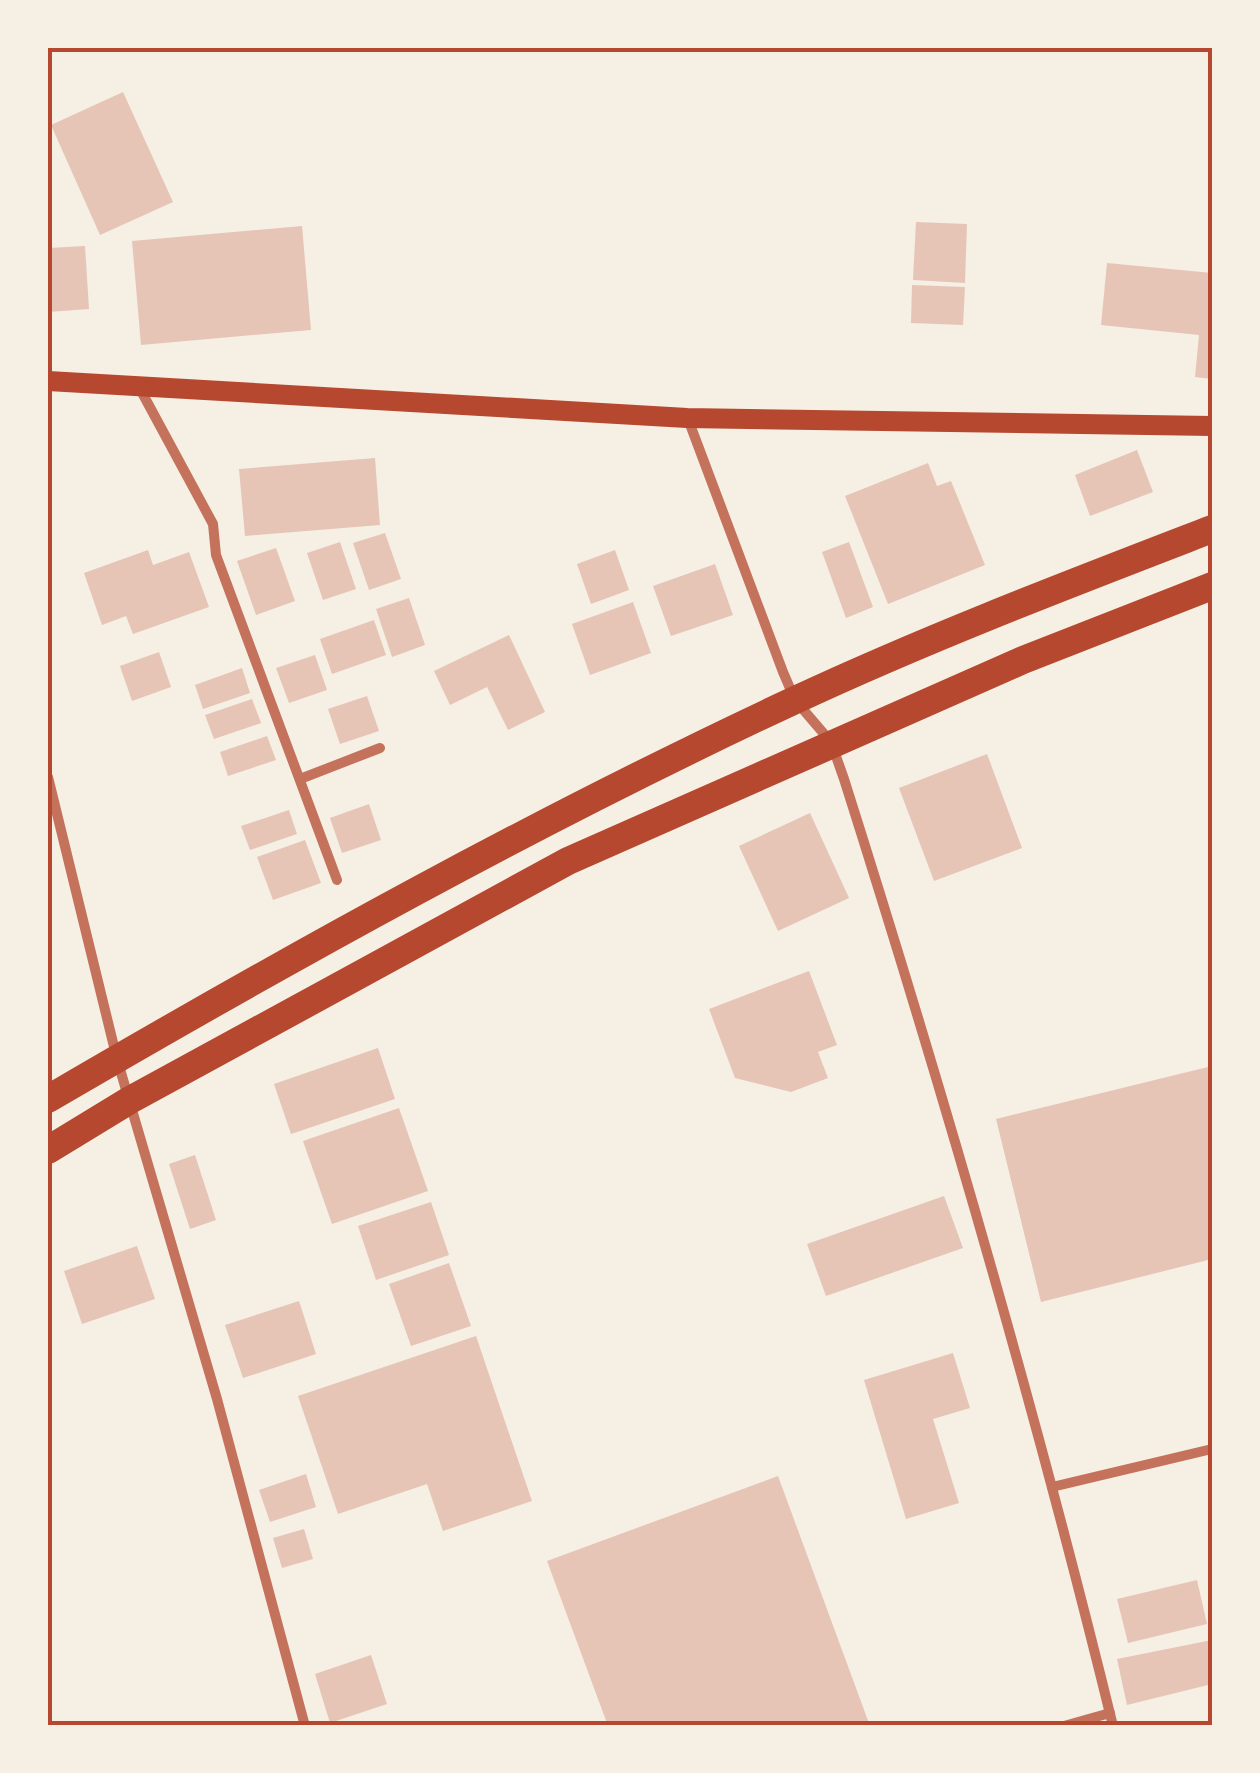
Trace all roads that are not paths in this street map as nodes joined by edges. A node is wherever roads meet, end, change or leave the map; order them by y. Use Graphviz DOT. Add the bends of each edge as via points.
graph roads {
  1 [pos="48,381"];
  2 [pos="139,386"];
  3 [pos="687,418"];
  4 [pos="1212,426"];
  5 [pos="1212,529"];
  6 [pos="1212,586"];
  7 [pos="796,700"];
  8 [pos="831,742"];
  9 [pos="380,748"];
  10 [pos="48,777"];
  11 [pos="300,779"];
  12 [pos="338,880"];
  13 [pos="117,1059"];
  14 [pos="48,1099"];
  15 [pos="130,1100"];
  16 [pos="48,1150"];
  17 [pos="1212,1449"];
  18 [pos="1052,1487"];
  19 [pos="1111,1720"];
  20 [pos="305,1726"];
  21 [pos="1064,1726"];
  1 -- 2 [label="main road"];
  2 -- 3 [label="main road"];
  2 -- 11 [label="street" via="214,524 216,555"];
  3 -- 4 [label="main road"];
  3 -- 7 [label="street"];
  5 -- 7 [label="highway"];
  6 -- 8 [label="highway"];
  7 -- 8 [label="street"];
  7 -- 13 [label="highway" via="533,828"];
  8 -- 15 [label="highway" via="568,861"];
  8 -- 18 [label="street" via="929,1047"];
  9 -- 11 [label="street"];
  10 -- 13 [label="street"];
  11 -- 12 [label="street"];
  13 -- 14 [label="highway"];
  13 -- 15 [label="street"];
  15 -- 16 [label="highway"];
  15 -- 20 [label="street"];
  17 -- 18 [label="street"];
  18 -- 19 [label="street"];
  19 -- 21 [label="street"];
}
